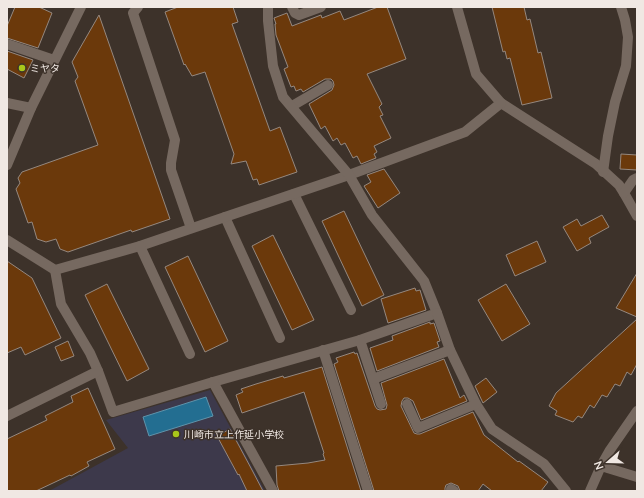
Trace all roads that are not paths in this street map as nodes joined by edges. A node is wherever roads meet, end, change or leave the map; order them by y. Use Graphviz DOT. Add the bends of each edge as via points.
graph roads {
  1 [pos="81,7"];
  2 [pos="138,7"];
  3 [pos="268,7"];
  4 [pos="292,7"];
  5 [pos="321,7"];
  6 [pos="458,7"];
  7 [pos="621,7"];
  8 [pos="7,44"];
  9 [pos="54,60"];
  10 [pos="637,63"];
  11 [pos="626,66"];
  12 [pos="328,85"];
  13 [pos="7,103"];
  14 [pos="501,103"];
  15 [pos="292,106"];
  16 [pos="31,108"];
  17 [pos="8,162"];
  18 [pos="603,172"];
  19 [pos="348,175"];
  20 [pos="637,178"];
  21 [pos="624,193"];
  22 [pos="294,194"];
  23 [pos="637,216"];
  24 [pos="225,218"];
  25 [pos="191,228"];
  26 [pos="7,240"];
  27 [pos="140,246"];
  28 [pos="55,270"];
  29 [pos="351,310"];
  30 [pos="437,313"];
  31 [pos="280,338"];
  32 [pos="360,340"];
  33 [pos="323,350"];
  34 [pos="450,350"];
  35 [pos="190,354"];
  36 [pos="98,371"];
  37 [pos="374,379"];
  38 [pos="213,382"];
  39 [pos="381,404"];
  40 [pos="407,404"];
  41 [pos="476,404"];
  42 [pos="637,411"];
  43 [pos="7,416"];
  44 [pos="601,466"];
  45 [pos="637,477"];
  46 [pos="273,491"];
  47 [pos="368,491"];
  48 [pos="566,491"];
  49 [pos="590,491"];
  1 -- 9 [label="street"];
  2 -- 25 [label="street" via="133,12 175,140 171,170"];
  3 -- 15 [label="street" via="273,66 283,97"];
  4 -- 5 [label="street" via="299,15"];
  6 -- 14 [label="street" via="476,74"];
  7 -- 11 [label="street" via="628,37"];
  8 -- 9 [label="street"];
  9 -- 16 [label="street"];
  10 -- 11 [label="street"];
  11 -- 18 [label="street" via="615,102"];
  12 -- 15 [label="street"];
  13 -- 16 [label="street"];
  14 -- 18 [label="street" via="596,164"];
  14 -- 19 [label="street" via="465,132"];
  15 -- 19 [label="street"];
  16 -- 17 [label="street"];
  18 -- 21 [label="street" via="619,185"];
  19 -- 22 [label="street"];
  19 -- 30 [label="street" via="372,215 424,281"];
  20 -- 21 [label="street"];
  21 -- 23 [label="street"];
  22 -- 24 [label="street"];
  22 -- 29 [label="street"];
  24 -- 25 [label="street"];
  24 -- 31 [label="street"];
  25 -- 27 [label="street"];
  26 -- 28 [label="street"];
  27 -- 28 [label="street"];
  27 -- 35 [label="street"];
  28 -- 36 [label="street" via="61,304"];
  30 -- 32 [label="street"];
  30 -- 34 [label="street"];
  32 -- 33 [label="street"];
  32 -- 37 [label="street"];
  33 -- 38 [label="street"];
  33 -- 47 [label="street"];
  34 -- 37 [label="street"];
  34 -- 41 [label="street"];
  36 -- 38 [label="street" via="113,412"];
  36 -- 43 [label="street"];
  37 -- 39 [label="street"];
  38 -- 46 [label="street"];
  40 -- 41 [label="street" via="418,428"];
  41 -- 48 [label="street" via="492,429 544,464"];
  42 -- 44 [label="street"];
  44 -- 45 [label="street"];
  44 -- 49 [label="street"];
}
